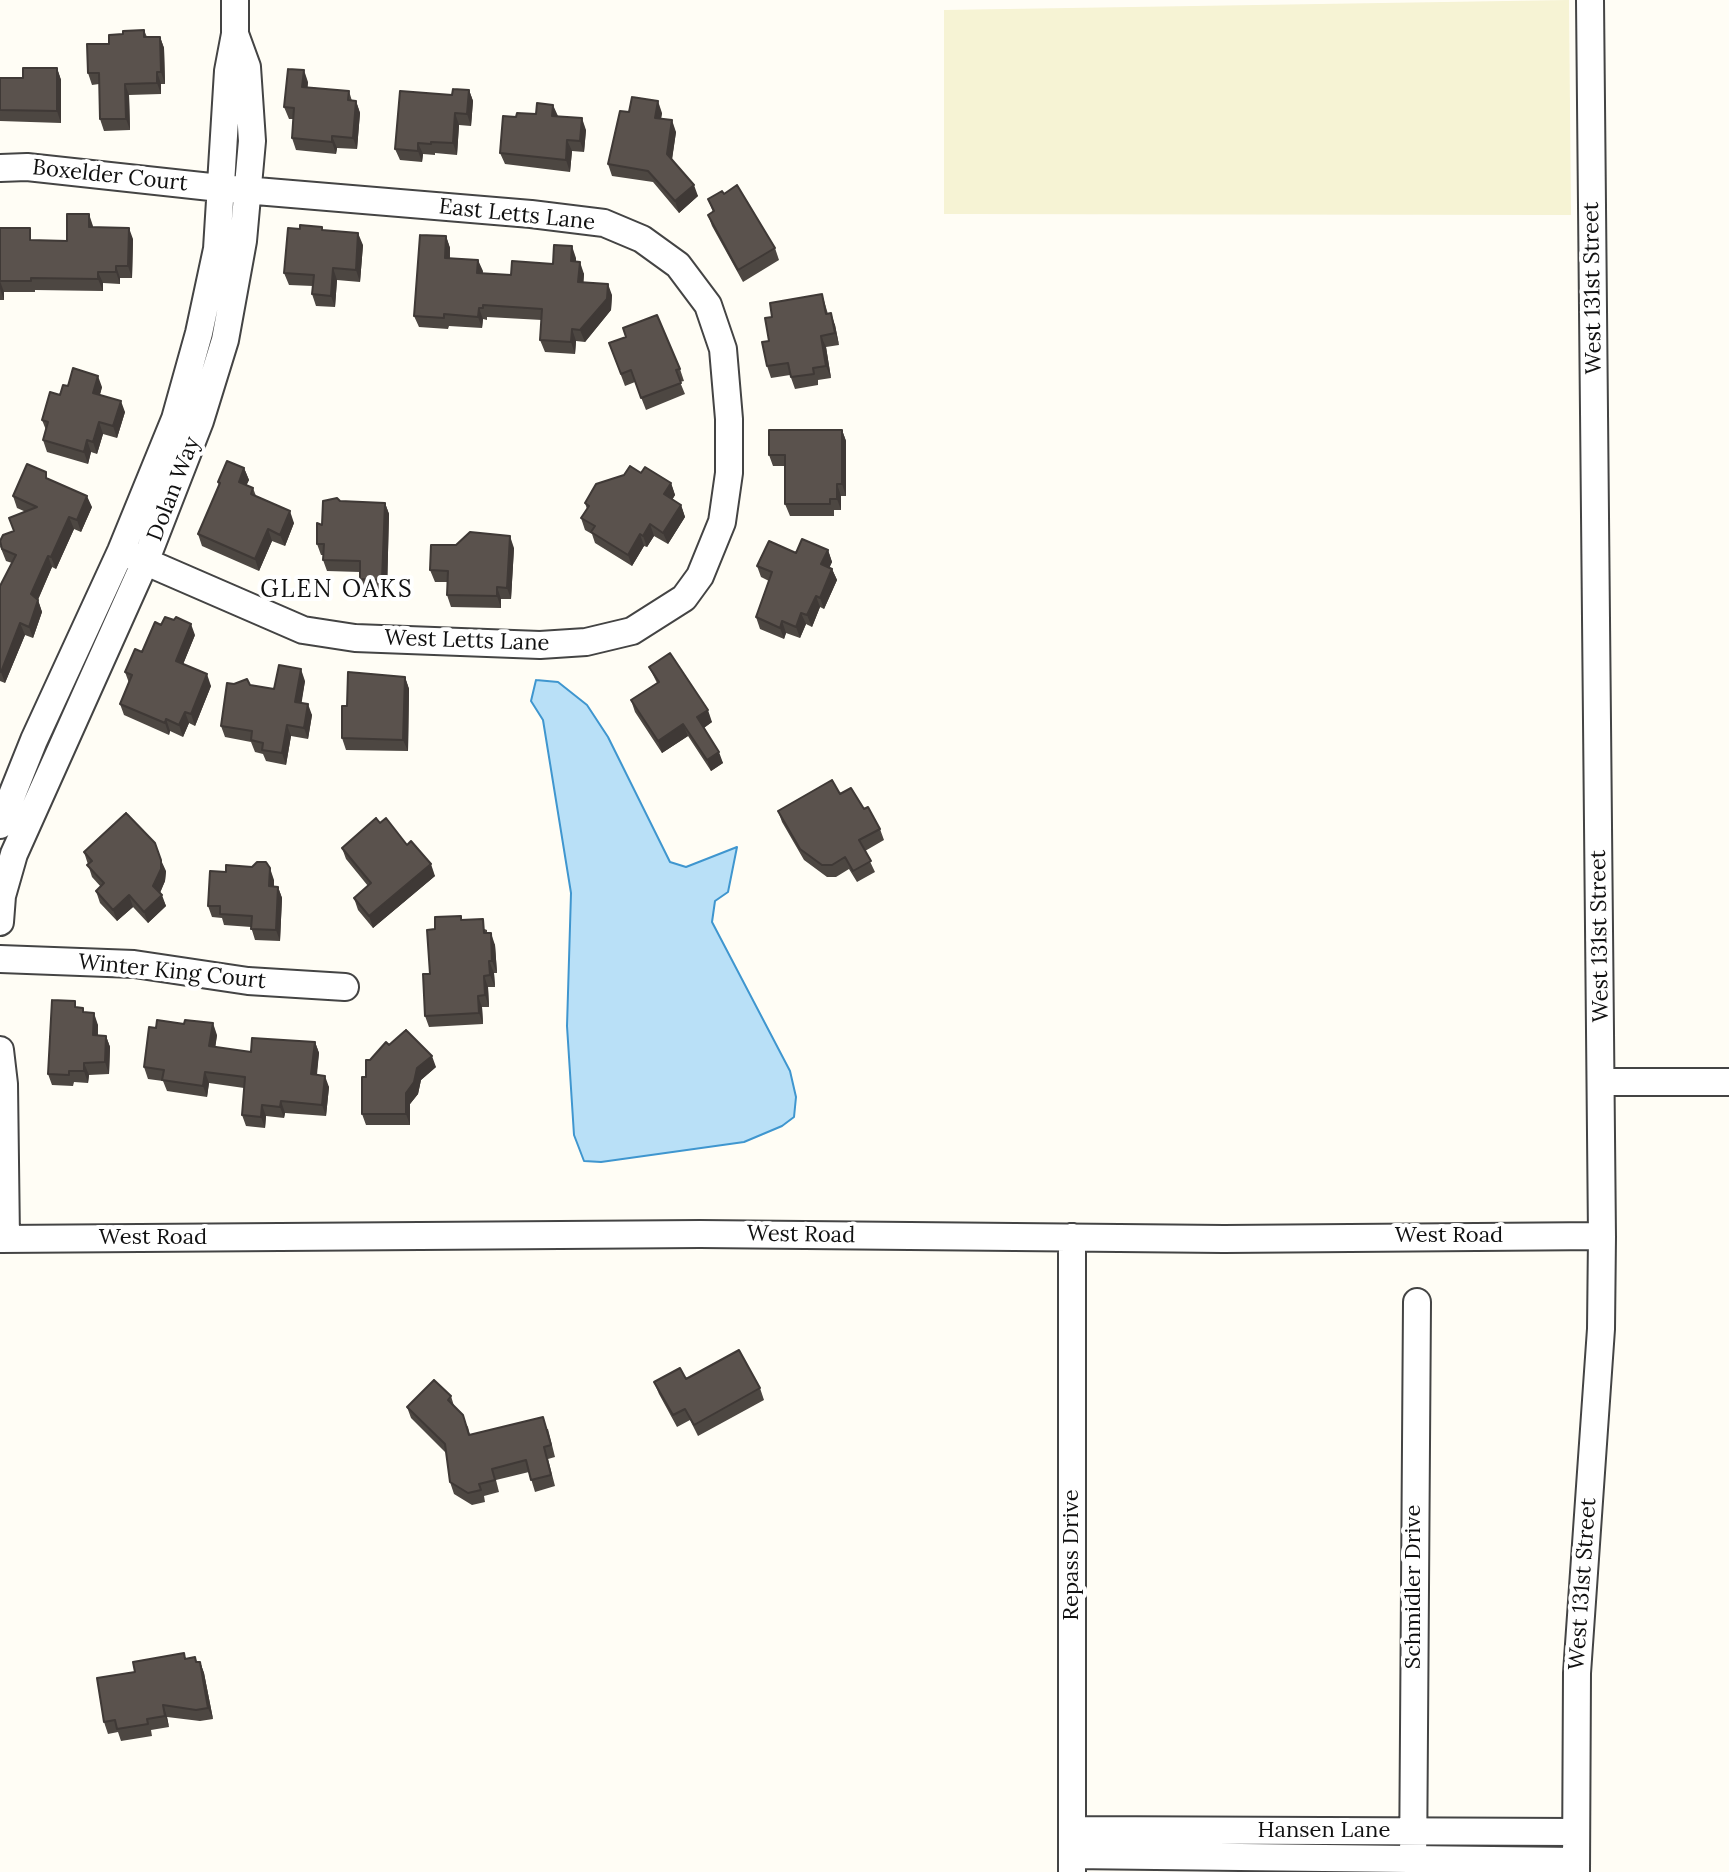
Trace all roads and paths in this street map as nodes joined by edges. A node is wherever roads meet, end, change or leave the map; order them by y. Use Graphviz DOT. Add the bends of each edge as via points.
graph roads {
  1 [pos="235,0"];
  2 [pos="1590,0"];
  3 [pos="235,34"];
  4 [pos="0,168"];
  5 [pos="220,188"];
  6 [pos="248,189"];
  7 [pos="729,473"];
  8 [pos="121,551"];
  9 [pos="145,562"];
  10 [pos="0,825"];
  11 [pos="0,922"];
  12 [pos="0,959"];
  13 [pos="345,987"];
  14 [pos="0,1050"];
  15 [pos="1602,1082"];
  16 [pos="1729,1082"];
  17 [pos="1602,1236"];
  18 [pos="1072,1237"];
  19 [pos="3,1239"];
  20 [pos="1417,1302"];
  21 [pos="1413,1831"];
  22 [pos="1576,1832"];
  23 [pos="1072,1852"];
  24 [pos="1413,1866"];
  25 [pos="1576,1866"];
  1 -- 3 [label="street, Dolan Way"];
  2 -- 15 [label="street, West 131st Street"];
  3 -- 5 [label="street, Dolan Way"];
  3 -- 6 [label="street, Dolan Way" via="247,67 252,141"];
  4 -- 5 [label="street, Boxelder Court"];
  5 -- 6 [label="street, East Letts Lane"];
  5 -- 8 [label="street, Dolan Way" via="217,249 199,333 175,419"];
  6 -- 7 [label="street, East Letts Lane" via="604,223 642,239 678,265 708,305 723,349"];
  6 -- 9 [label="street, Dolan Way" via="225,340"];
  7 -- 9 [label="street, West Letts Lane" via="722,522 700,576 684,598 632,631 586,642 355,638 303,630"];
  8 -- 9 [label="street, West Letts Lane"];
  8 -- 10 [label="street, Dolan Way"];
  9 -- 11 [label="street, Dolan Way" via="14,854"];
  12 -- 13 [label="street, Winter King Court" via="121,963 248,981"];
  14 -- 19 [label="street"];
  15 -- 16 [label="street"];
  15 -- 17 [label="street, West 131st Street"];
  17 -- 18 [label="street, West Road"];
  17 -- 22 [label="street, West 131st Street" via="1601,1329 1577,1673"];
  18 -- 19 [label="street, West Road"];
  18 -- 23 [label="street, Repass Drive"];
  20 -- 21 [label="street, Schmidler Drive"];
  21 -- 22 [label="street, Hansen Lane"];
  21 -- 23 [label="street, Hansen Lane"];
  21 -- 24 [label="street, Schmidler Drive"];
  22 -- 25 [label="street, West 131st Street"];
  23 -- 24 [label="street, Hansen Lane"];
  24 -- 25 [label="street, Hansen Lane"];
}
